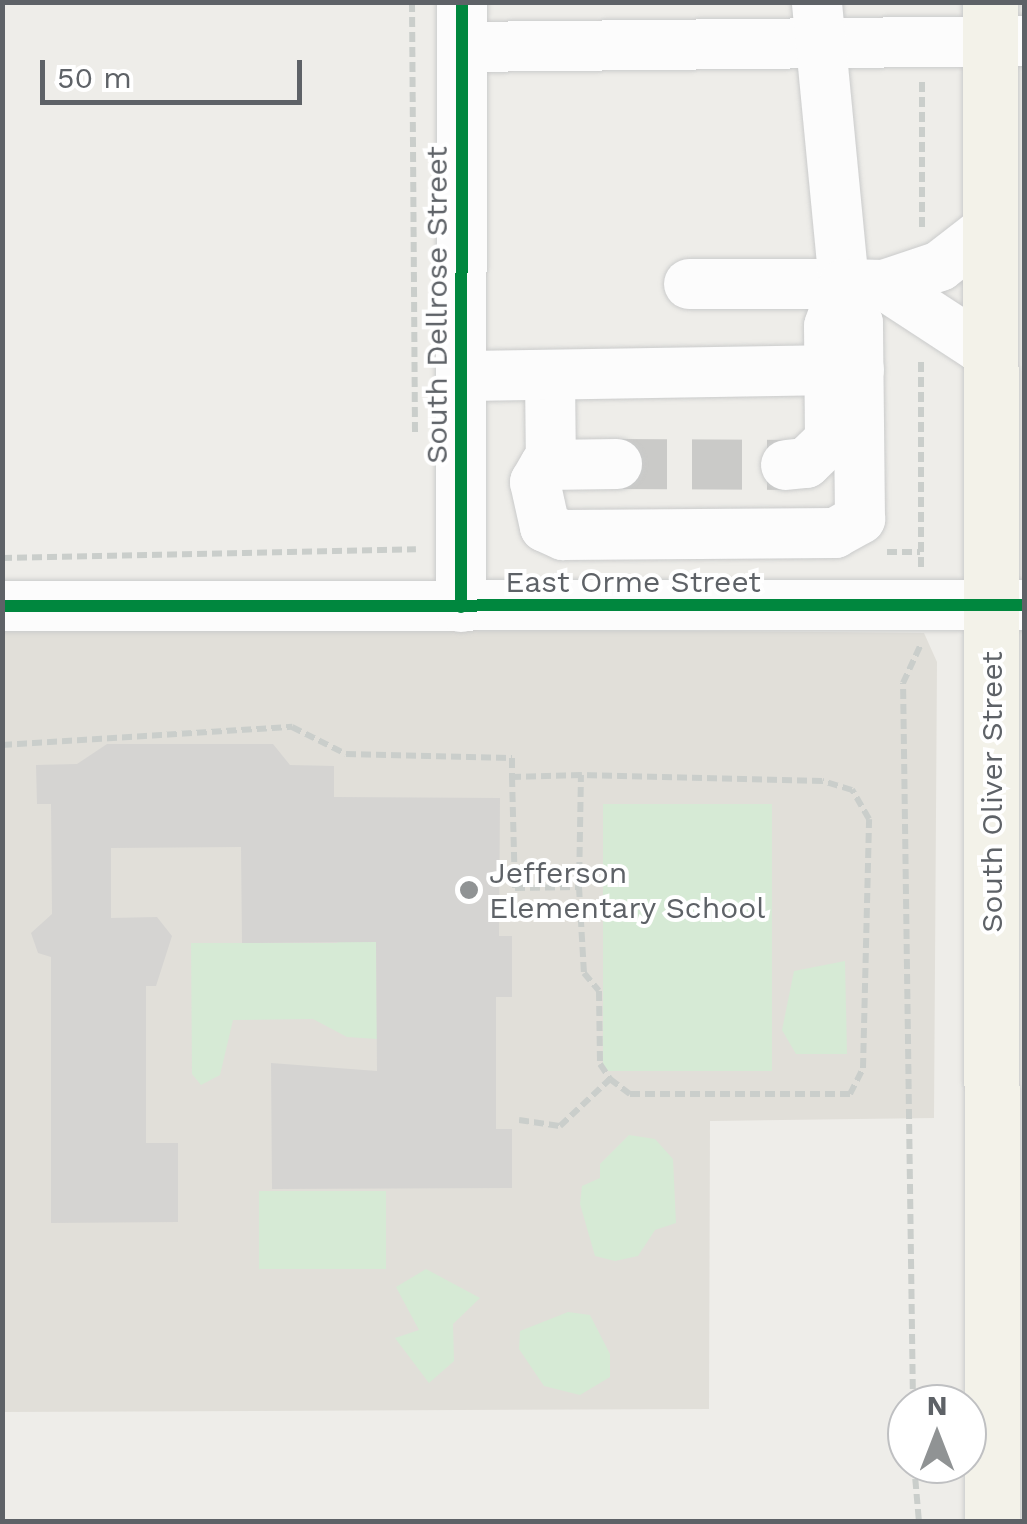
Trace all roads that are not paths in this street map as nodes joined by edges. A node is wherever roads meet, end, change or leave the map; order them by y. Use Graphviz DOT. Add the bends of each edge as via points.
graph roads {
  1 [pos="818,23"];
  2 [pos="462,25"];
  3 [pos="515,25"];
  4 [pos="1001,28"];
  5 [pos="988,228"];
  6 [pos="689,284"];
  7 [pos="878,290"];
  8 [pos="990,354"];
  9 [pos="844,370"];
  10 [pos="550,375"];
  11 [pos="462,376"];
  12 [pos="618,464"];
  13 [pos="550,465"];
  14 [pos="786,465"];
  15 [pos="2,606"];
  16 [pos="1008,606"];
  17 [pos="461,607"];
  18 [pos="1008,864"];
  19 [pos="1009,1250"];
  20 [pos="992,1522"];
  1 -- 3 [label="street"];
  1 -- 4 [label="street" via="923,41"];
  1 -- 7 [label="street"];
  2 -- 3 [label="street"];
  2 -- 11 [label="street, South Dellrose Street"];
  4 -- 5 [label="main road, South Oliver Street"];
  5 -- 7 [label="street" via="940,266"];
  5 -- 8 [label="main road, South Oliver Street"];
  6 -- 7 [label="street"];
  7 -- 8 [label="street"];
  7 -- 9 [label="street" via="829,326"];
  8 -- 16 [label="main road, South Oliver Street"];
  9 -- 10 [label="street"];
  9 -- 13 [label="street" via="860,519 834,532 562,535 536,509 535,482"];
  9 -- 14 [label="street" via="830,440 806,463"];
  10 -- 11 [label="street"];
  10 -- 13 [label="street"];
  11 -- 17 [label="street, South Dellrose Street"];
  12 -- 13 [label="street"];
  15 -- 17 [label="street, East Orme Street"];
  16 -- 17 [label="street, East Orme Street"];
  16 -- 18 [label="main road, South Oliver Street"];
  18 -- 19 [label="main road, South Oliver Street"];
  19 -- 20 [label="main road, South Oliver Street"];
}
